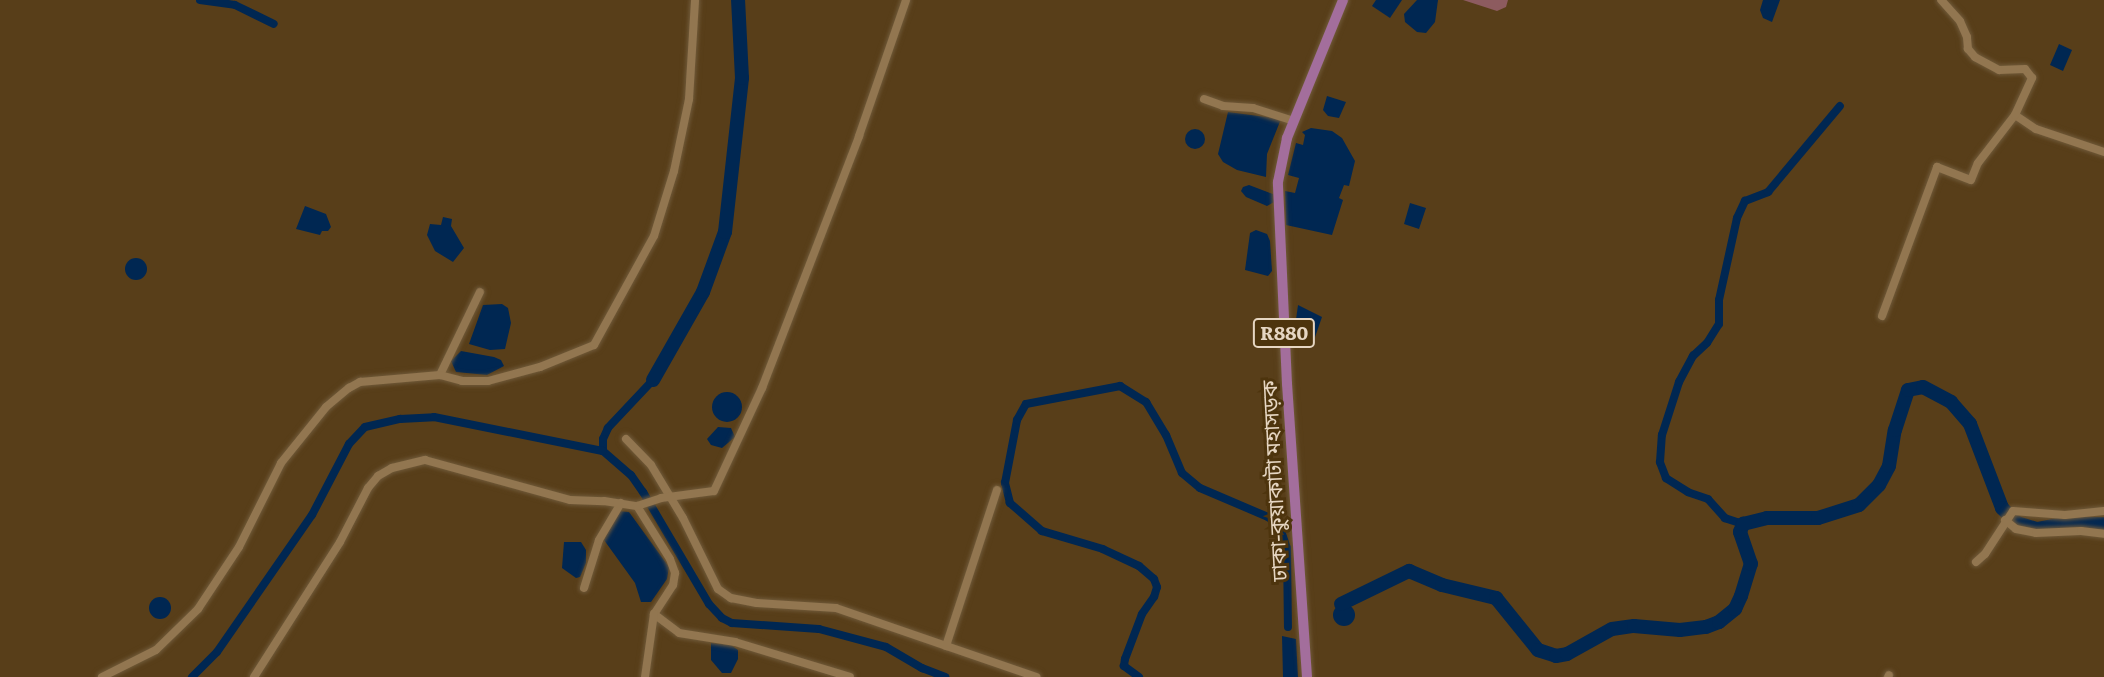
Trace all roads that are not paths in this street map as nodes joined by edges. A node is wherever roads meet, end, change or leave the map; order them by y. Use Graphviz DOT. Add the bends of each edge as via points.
graph roads {
  1 [pos="695,0"];
  2 [pos="906,0"];
  3 [pos="1343,0"];
  4 [pos="1941,0"];
  5 [pos="1204,99"];
  6 [pos="2015,115"];
  7 [pos="1294,121"];
  8 [pos="2104,152"];
  9 [pos="480,292"];
  10 [pos="1882,316"];
  11 [pos="440,375"];
  12 [pos="626,439"];
  13 [pos="998,490"];
  14 [pos="665,498"];
  15 [pos="621,503"];
  16 [pos="637,506"];
  17 [pos="2104,511"];
  18 [pos="2005,520"];
  19 [pos="2104,534"];
  20 [pos="1976,562"];
  21 [pos="584,588"];
  22 [pos="654,614"];
  23 [pos="946,646"];
  24 [pos="102,677"];
  25 [pos="254,677"];
  26 [pos="645,677"];
  27 [pos="850,677"];
  28 [pos="1036,677"];
  29 [pos="1307,677"];
  1 -- 11 [label="street" via="689,99 674,170 654,236 594,345 488,381"];
  2 -- 14 [label="street" via="762,388 714,491"];
  3 -- 7 [label="main road, ঢাকা-কুয়াকাটা মহাসড়ক / R880"];
  4 -- 6 [label="street" via="1960,21 1975,57 1999,70 2025,69 2032,78"];
  5 -- 7 [label="street"];
  6 -- 8 [label="street" via="2036,129"];
  6 -- 10 [label="street" via="1978,163 1971,180 1937,167"];
  7 -- 29 [label="main road, ঢাকা-কুয়াকাটা মহাসড়ক / R880" via="1281,159 1278,190"];
  9 -- 11 [label="street"];
  11 -- 24 [label="street" via="360,382 326,407 281,463 239,547 198,609 156,650"];
  12 -- 14 [label="street" via="651,466"];
  13 -- 23 [label="street"];
  14 -- 16 [label="street"];
  14 -- 23 [label="street" via="682,518 718,589 731,598 836,608"];
  15 -- 16 [label="street"];
  15 -- 21 [label="street" via="599,540"];
  15 -- 25 [label="street" via="570,500 425,460 386,471 368,488 340,542"];
  16 -- 22 [label="street" via="675,573 673,585"];
  17 -- 18 [label="street" via="2065,516 2013,511"];
  18 -- 19 [label="street" via="2016,529 2036,533"];
  18 -- 20 [label="street" via="1986,554"];
  22 -- 26 [label="street"];
  22 -- 27 [label="street" via="679,632 735,642"];
  23 -- 28 [label="street"];
}
